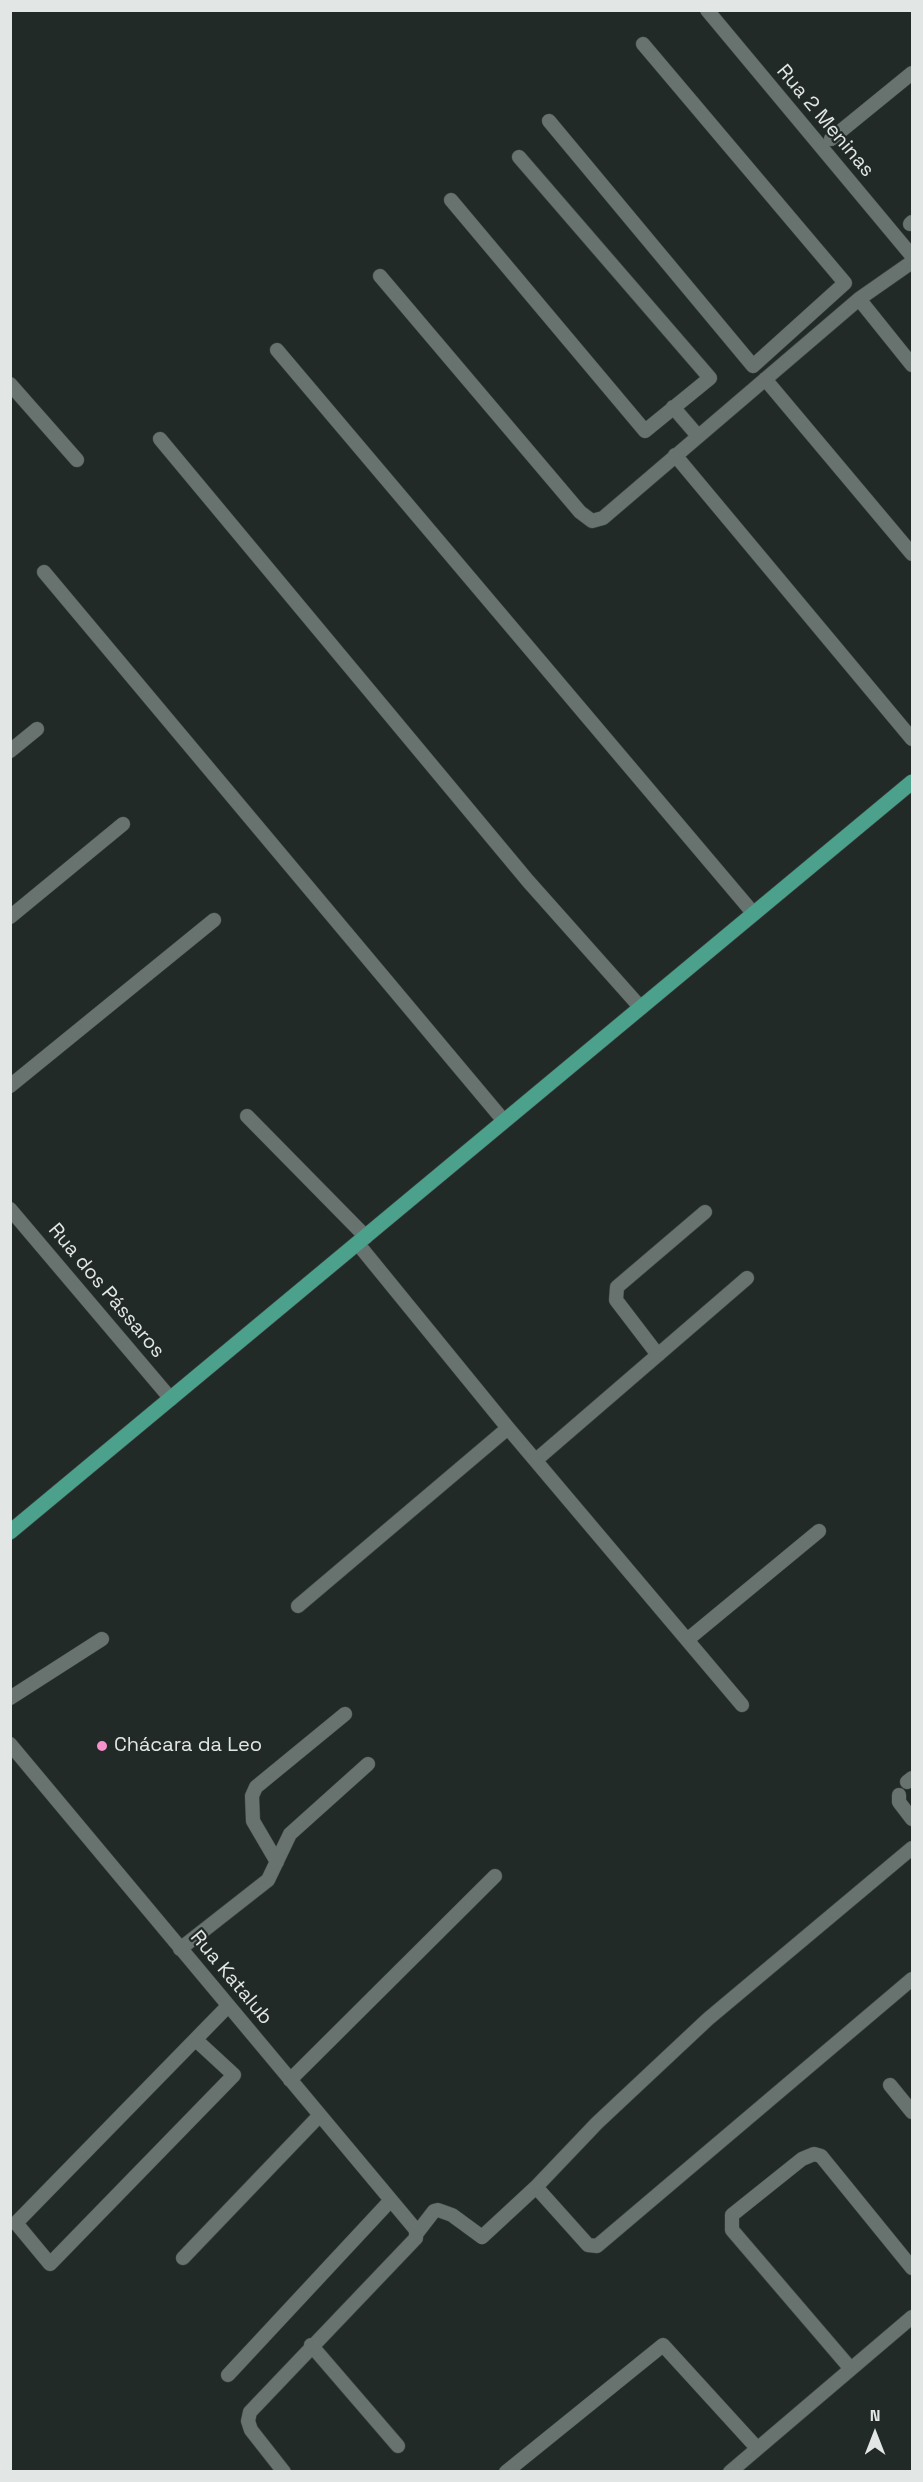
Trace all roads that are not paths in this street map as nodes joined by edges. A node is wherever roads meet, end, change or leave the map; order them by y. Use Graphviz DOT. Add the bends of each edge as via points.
graph roads {
  1 [pos="707,10"];
  2 [pos="643,44"];
  3 [pos="912,73"];
  4 [pos="549,121"];
  5 [pos="831,139"];
  6 [pos="519,157"];
  7 [pos="451,200"];
  8 [pos="912,256"];
  9 [pos="912,262"];
  10 [pos="380,276"];
  11 [pos="837,290"];
  12 [pos="855,303"];
  13 [pos="277,350"];
  14 [pos="912,365"];
  15 [pos="765,379"];
  16 [pos="10,384"];
  17 [pos="673,406"];
  18 [pos="698,436"];
  19 [pos="160,440"];
  20 [pos="675,455"];
  21 [pos="77,460"];
  22 [pos="912,554"];
  23 [pos="44,572"];
  24 [pos="37,729"];
  25 [pos="912,739"];
  26 [pos="10,751"];
  27 [pos="912,782"];
  28 [pos="123,824"];
  29 [pos="754,914"];
  30 [pos="10,917"];
  31 [pos="214,920"];
  32 [pos="641,1008"];
  33 [pos="10,1086"];
  34 [pos="247,1116"];
  35 [pos="504,1121"];
  36 [pos="10,1209"];
  37 [pos="705,1212"];
  38 [pos="362,1240"];
  39 [pos="747,1278"];
  40 [pos="658,1355"];
  41 [pos="171,1399"];
  42 [pos="508,1428"];
  43 [pos="536,1460"];
  44 [pos="819,1531"];
  45 [pos="10,1532"];
  46 [pos="297,1606"];
  47 [pos="102,1639"];
  48 [pos="687,1640"];
  49 [pos="10,1698"];
  50 [pos="742,1705"];
  51 [pos="345,1714"];
  52 [pos="10,1744"];
  53 [pos="368,1764"];
  54 [pos="899,1795"];
  55 [pos="912,1819"];
  56 [pos="912,1848"];
  57 [pos="277,1862"];
  58 [pos="495,1876"];
  59 [pos="180,1949"];
  60 [pos="912,1979"];
  61 [pos="228,2006"];
  62 [pos="196,2040"];
  63 [pos="290,2080"];
  64 [pos="890,2085"];
  65 [pos="912,2112"];
  66 [pos="320,2115"];
  67 [pos="536,2187"];
  68 [pos="390,2201"];
  69 [pos="416,2236"];
  70 [pos="183,2258"];
  71 [pos="912,2268"];
  72 [pos="912,2317"];
  73 [pos="311,2345"];
  74 [pos="851,2369"];
  75 [pos="228,2375"];
  76 [pos="398,2446"];
  77 [pos="758,2448"];
  78 [pos="284,2472"];
  79 [pos="506,2472"];
  80 [pos="730,2472"];
  1 -- 8 [label="street, Rua 2 Meninas"];
  2 -- 11 [label="street" via="845,283"];
  3 -- 5 [label="street"];
  4 -- 11 [label="street" via="753,366"];
  6 -- 17 [label="street" via="710,378"];
  7 -- 17 [label="street" via="645,431"];
  9 -- 12 [label="street"];
  10 -- 20 [label="street" via="586,519 599,521"];
  11 -- 12 [label="street"];
  12 -- 14 [label="street"];
  12 -- 15 [label="street"];
  13 -- 29 [label="street"];
  15 -- 18 [label="street"];
  15 -- 22 [label="street"];
  16 -- 21 [label="street"];
  17 -- 18 [label="street"];
  18 -- 20 [label="street"];
  19 -- 32 [label="street" via="528,881"];
  20 -- 25 [label="street"];
  23 -- 35 [label="street"];
  24 -- 26 [label="street"];
  27 -- 29 [label="main road"];
  28 -- 30 [label="street"];
  29 -- 32 [label="main road"];
  31 -- 33 [label="street"];
  32 -- 35 [label="main road"];
  34 -- 38 [label="street"];
  35 -- 38 [label="main road"];
  36 -- 41 [label="street, Rua dos Pássaros"];
  37 -- 40 [label="street" via="617,1287 616,1300"];
  38 -- 41 [label="main road"];
  38 -- 42 [label="street"];
  39 -- 40 [label="street"];
  40 -- 43 [label="street"];
  41 -- 45 [label="main road"];
  42 -- 43 [label="street"];
  42 -- 46 [label="street"];
  43 -- 48 [label="street"];
  44 -- 48 [label="street"];
  47 -- 49 [label="street"];
  48 -- 50 [label="street"];
  51 -- 57 [label="street" via="256,1787 252,1796 253,1821"];
  52 -- 59 [label="street, Rua Katalub"];
  53 -- 57 [label="street" via="290,1834"];
  54 -- 55 [label="street" via="899,1802"];
  56 -- 67 [label="street" via="708,2019"];
  57 -- 59 [label="street" via="268,1880"];
  58 -- 63 [label="street"];
  59 -- 61 [label="street, Rua Katalub"];
  60 -- 67 [label="street" via="597,2246 588,2245"];
  61 -- 62 [label="street"];
  61 -- 63 [label="street, Rua Katalub"];
  62 -- 62 [label="street" via="16,2223 50,2264 234,2075"];
  63 -- 66 [label="street, Rua Katalub"];
  64 -- 65 [label="street"];
  66 -- 68 [label="street, Rua Katalub"];
  66 -- 70 [label="street"];
  67 -- 69 [label="street" via="482,2237 452,2215 438,2210"];
  68 -- 69 [label="street, Rua Katalub"];
  68 -- 75 [label="street"];
  69 -- 73 [label="street"];
  71 -- 74 [label="street" via="821,2156 814,2154 802,2159 732,2215 732,2230"];
  72 -- 74 [label="street"];
  73 -- 76 [label="street"];
  73 -- 78 [label="street" via="249,2416 251,2430"];
  74 -- 77 [label="street"];
  77 -- 79 [label="street" via="663,2345"];
  77 -- 80 [label="street"];
}
